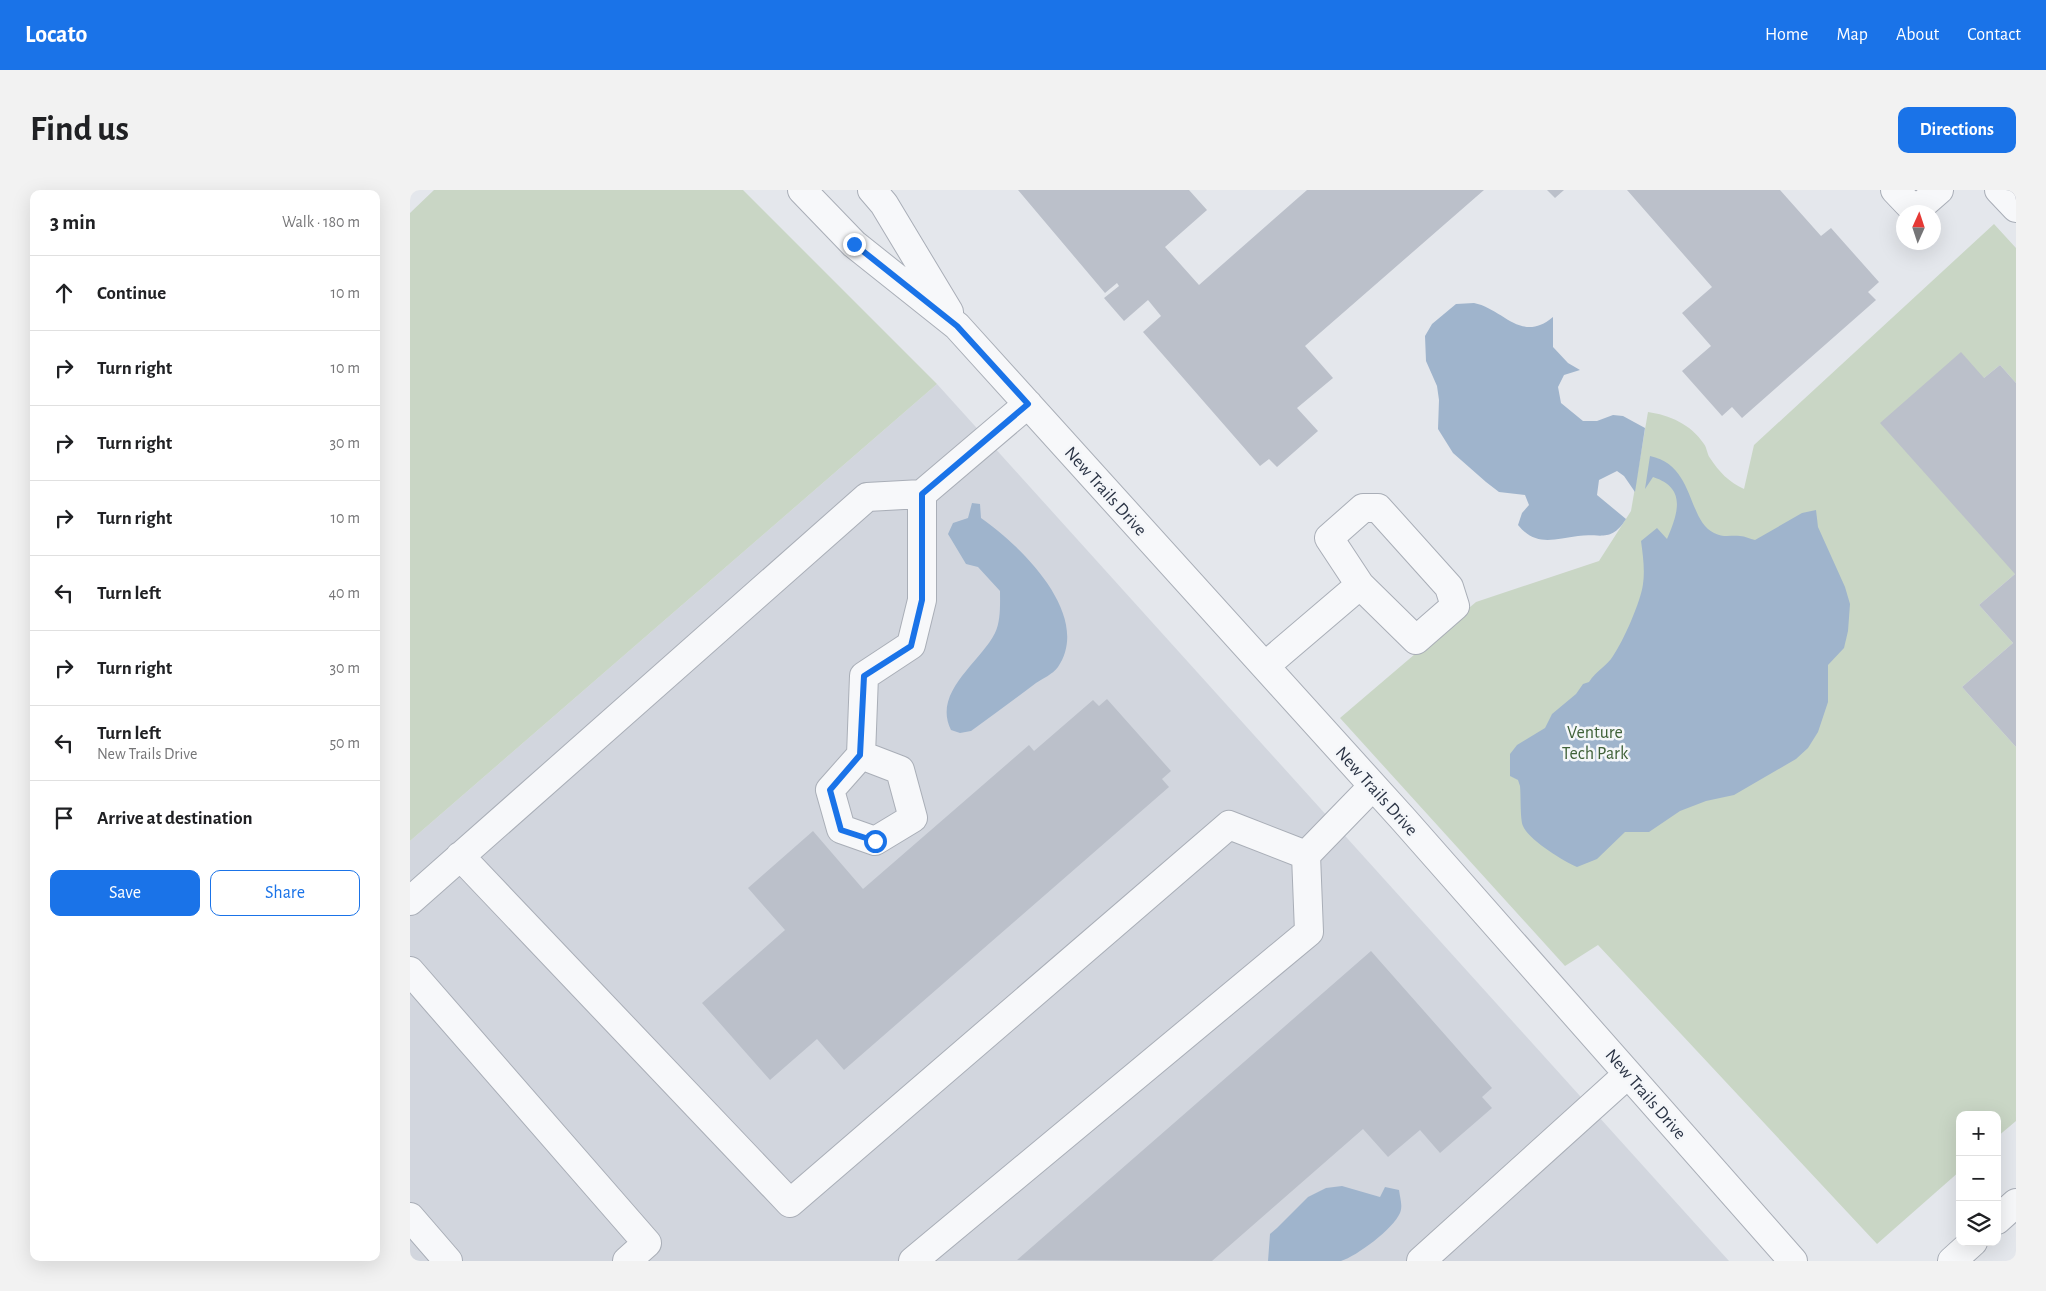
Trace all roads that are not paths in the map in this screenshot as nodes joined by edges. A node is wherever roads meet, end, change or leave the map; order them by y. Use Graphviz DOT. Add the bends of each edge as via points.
graph roads {
  1 [pos="802,190"];
  2 [pos="872,190"];
  3 [pos="1895,190"];
  4 [pos="1939,190"];
  5 [pos="1999,190"];
  6 [pos="2016,208"];
  7 [pos="957,326"];
  8 [pos="1028,404"];
  9 [pos="922,494"];
  10 [pos="1360,585"];
  11 [pos="1265,666"];
  12 [pos="860,755"];
  13 [pos="1373,786"];
  14 [pos="1306,855"];
  15 [pos="460,856"];
  16 [pos="410,900"];
  17 [pos="410,970"];
  18 [pos="1628,1074"];
  19 [pos="2016,1203"];
  20 [pos="2001,1216"];
  21 [pos="410,1217"];
  22 [pos="1968,1246"];
  23 [pos="448,1261"];
  24 [pos="627,1261"];
  25 [pos="913,1261"];
  26 [pos="1421,1261"];
  27 [pos="1793,1261"];
  28 [pos="1952,1261"];
  1 -- 7 [label="street, New Trails Drive" via="854,244"];
  2 -- 7 [label="street, New Trails Drive" via="884,204"];
  3 -- 4 [label="street" via="1915,211"];
  5 -- 6 [label="street"];
  7 -- 8 [label="street, New Trails Drive"];
  8 -- 9 [label="street"];
  8 -- 11 [label="street, New Trails Drive"];
  9 -- 12 [label="street" via="920,609 911,646 864,676"];
  9 -- 15 [label="street" via="867,497"];
  10 -- 10 [label="street" via="1416,640 1455,606 1449,587 1378,508 1363,508 1329,538"];
  10 -- 11 [label="street"];
  11 -- 13 [label="street, New Trails Drive"];
  13 -- 14 [label="street"];
  13 -- 18 [label="street, New Trails Drive"];
  14 -- 15 [label="street" via="1230,825 790,1203"];
  14 -- 25 [label="street" via="1308,932"];
  15 -- 16 [label="street"];
  17 -- 24 [label="street" via="647,1243"];
  18 -- 26 [label="street"];
  18 -- 27 [label="street, New Trails Drive"];
  19 -- 20 [label="street"];
  21 -- 23 [label="street"];
  22 -- 28 [label="street"];
}
